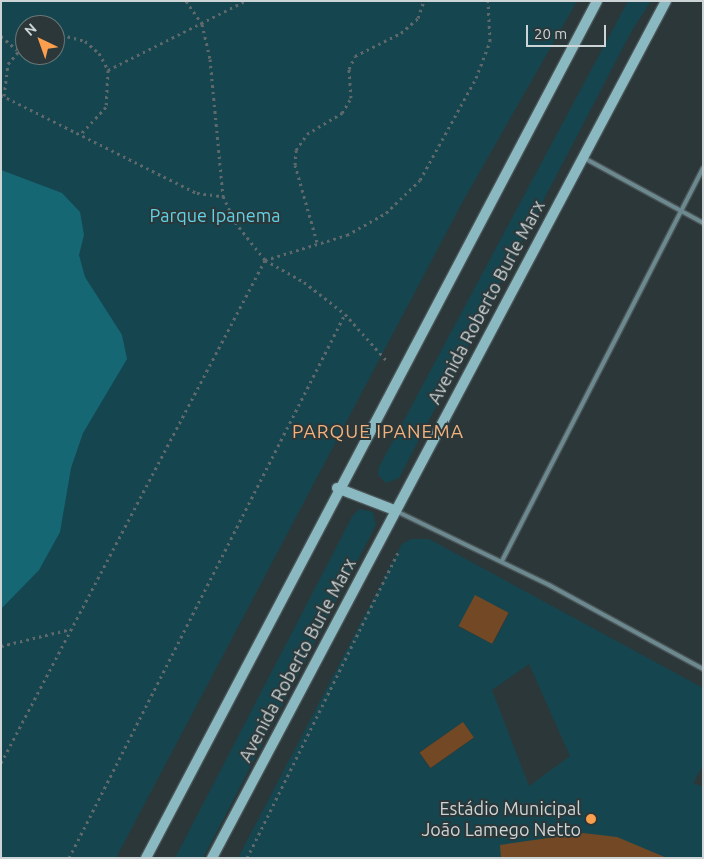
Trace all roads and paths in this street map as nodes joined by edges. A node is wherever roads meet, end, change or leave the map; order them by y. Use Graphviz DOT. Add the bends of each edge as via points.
graph roads {
  1 [pos="186,1"];
  2 [pos="244,1"];
  3 [pos="424,1"];
  4 [pos="488,1"];
  5 [pos="597,1"];
  6 [pos="666,1"];
  7 [pos="202,24"];
  8 [pos="1,36"];
  9 [pos="65,36"];
  10 [pos="15,48"];
  11 [pos="15,53"];
  12 [pos="108,70"];
  13 [pos="2,95"];
  14 [pos="81,134"];
  15 [pos="582,157"];
  16 [pos="703,168"];
  17 [pos="223,196"];
  18 [pos="679,208"];
  19 [pos="703,223"];
  20 [pos="317,242"];
  21 [pos="265,260"];
  22 [pos="345,314"];
  23 [pos="395,377"];
  24 [pos="337,488"];
  25 [pos="394,510"];
  26 [pos="414,518"];
  27 [pos="502,561"];
  28 [pos="72,629"];
  29 [pos="1,646"];
  30 [pos="703,669"];
  31 [pos="1,763"];
  32 [pos="69,858"];
  33 [pos="146,858"];
  34 [pos="212,858"];
  35 [pos="247,858"];
  1 -- 7 [label="path"];
  2 -- 7 [label="path"];
  3 -- 20 [label="path" via="418,18 401,33 356,56 349,69 351,98 342,113 307,134 296,150 295,165"];
  4 -- 20 [label="path" via="490,40 476,78 420,180 386,213 346,235"];
  5 -- 23 [label="main road"];
  6 -- 15 [label="main road, Avenida Roberto Burle Marx"];
  7 -- 12 [label="path"];
  7 -- 17 [label="path"];
  8 -- 10 [label="path"];
  9 -- 12 [label="path" via="86,41 100,53"];
  11 -- 13 [label="path" via="8,64"];
  12 -- 14 [label="path" via="106,107"];
  13 -- 14 [label="path"];
  14 -- 17 [label="path" via="197,193"];
  15 -- 18 [label="lane"];
  15 -- 25 [label="main road, Avenida Roberto Burle Marx"];
  16 -- 18 [label="lane"];
  17 -- 21 [label="path" via="235,222"];
  18 -- 19 [label="lane"];
  18 -- 27 [label="lane"];
  20 -- 21 [label="path"];
  21 -- 22 [label="path" via="304,282"];
  21 -- 28 [label="path"];
  22 -- 23 [label="path" via="382,353"];
  22 -- 32 [label="path"];
  23 -- 24 [label="main road"];
  24 -- 25 [label="main road"];
  24 -- 33 [label="main road"];
  25 -- 26 [label="lane"];
  25 -- 34 [label="main road, Avenida Roberto Burle Marx"];
  26 -- 27 [label="lane"];
  26 -- 35 [label="path"];
  27 -- 30 [label="lane"];
  28 -- 29 [label="path"];
  28 -- 31 [label="path"];
}
